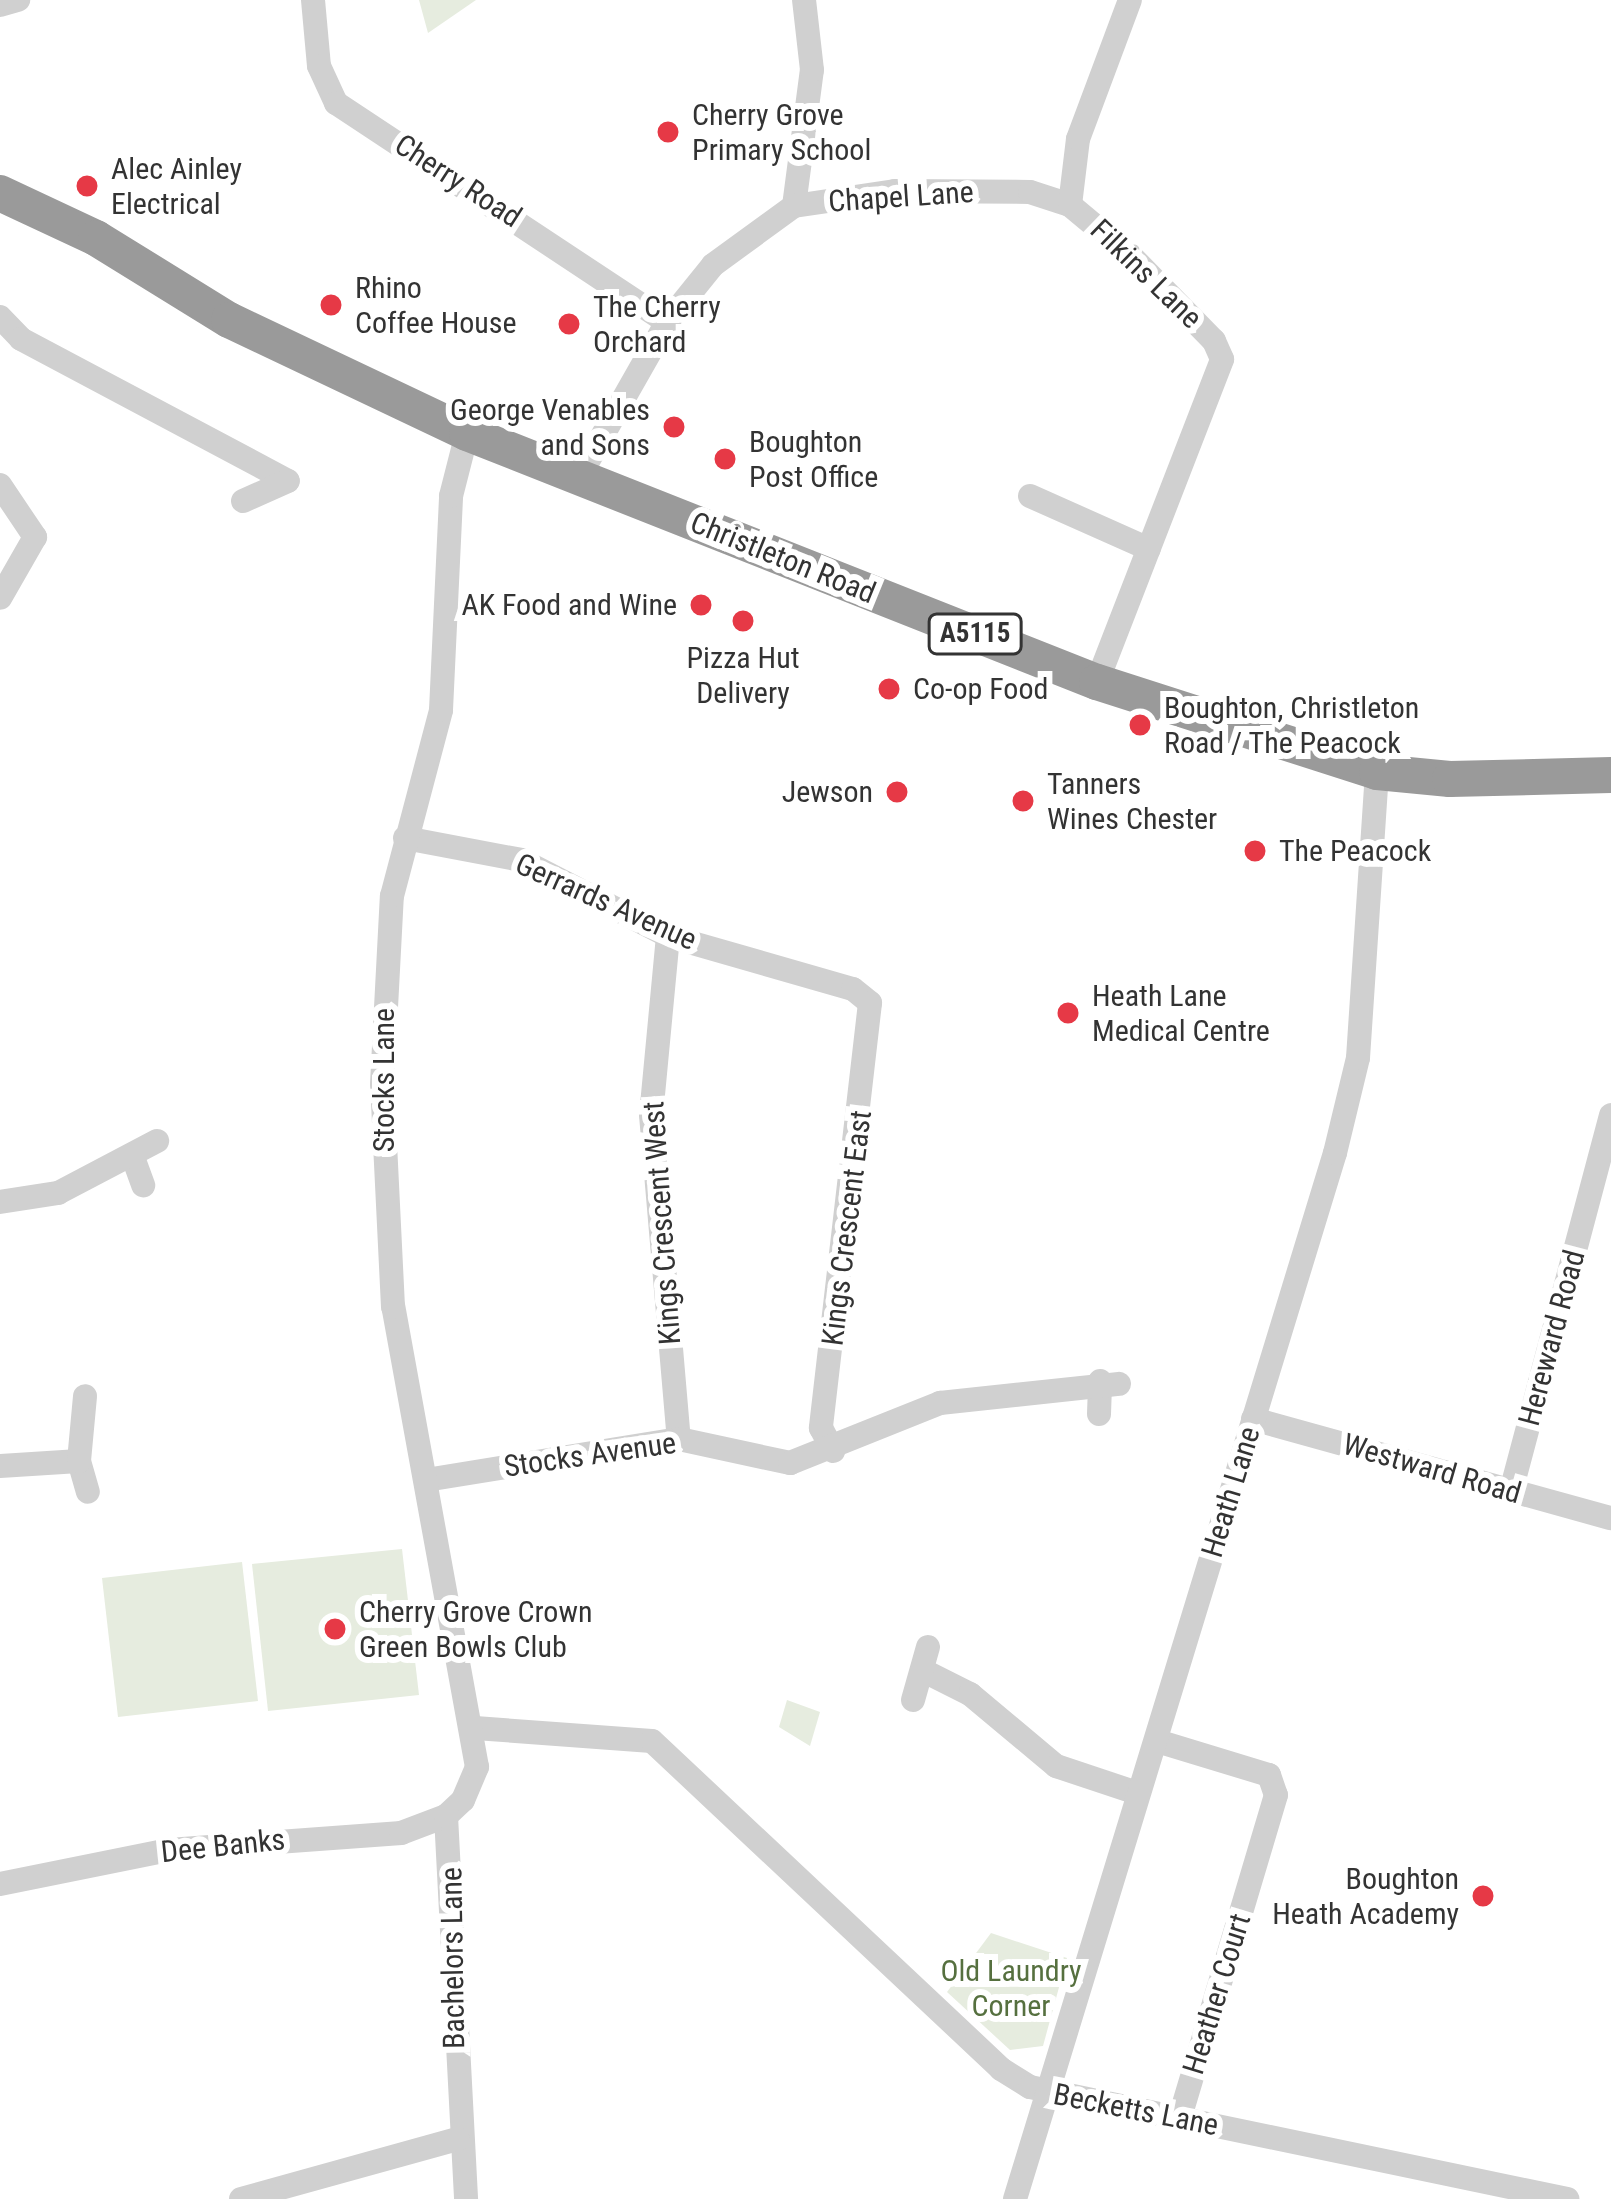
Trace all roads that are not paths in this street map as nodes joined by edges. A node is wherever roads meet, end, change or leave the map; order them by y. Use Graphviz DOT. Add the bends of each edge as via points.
graph roads {
  1 [pos="18,0"];
  2 [pos="313,0"];
  3 [pos="804,0"];
  4 [pos="1130,0"];
  5 [pos="0,5"];
  6 [pos="2,200"];
  7 [pos="1070,205"];
  8 [pos="794,206"];
  9 [pos="0,317"];
  10 [pos="667,322"];
  11 [pos="467,433"];
  12 [pos="579,477"];
  13 [pos="0,484"];
  14 [pos="1030,496"];
  15 [pos="243,501"];
  16 [pos="1149,549"];
  17 [pos="0,598"];
  18 [pos="1097,682"];
  19 [pos="1377,772"];
  20 [pos="1611,775"];
  21 [pos="405,838"];
  22 [pos="668,936"];
  23 [pos="870,1004"];
  24 [pos="1611,1115"];
  25 [pos="157,1141"];
  26 [pos="134,1160"];
  27 [pos="142,1185"];
  28 [pos="0,1202"];
  29 [pos="85,1396"];
  30 [pos="1100,1414"];
  31 [pos="1253,1419"];
  32 [pos="679,1439"];
  33 [pos="833,1451"];
  34 [pos="79,1461"];
  35 [pos="0,1466"];
  36 [pos="426,1480"];
  37 [pos="1511,1491"];
  38 [pos="88,1492"];
  39 [pos="1611,1518"];
  40 [pos="913,1700"];
  41 [pos="475,1728"];
  42 [pos="1156,1741"];
  43 [pos="1137,1792"];
  44 [pos="446,1816"];
  45 [pos="0,1884"];
  46 [pos="1049,2094"];
  47 [pos="1180,2118"];
  48 [pos="458,2139"];
  49 [pos="241,2199"];
  50 [pos="466,2199"];
  51 [pos="1016,2199"];
  52 [pos="1567,2199"];
  1 -- 5 [label="street"];
  2 -- 10 [label="street, Cherry Road" via="319,66 336,103"];
  3 -- 8 [label="street" via="812,70"];
  4 -- 7 [label="street, Filkins Lane" via="1078,139"];
  6 -- 11 [label="highway, Christleton Road / A5115" via="96,238 229,320"];
  7 -- 8 [label="street, Chapel Lane" via="1030,192 895,191"];
  7 -- 16 [label="street, Filkins Lane" via="1164,290 1222,359"];
  8 -- 10 [label="street, Chapel Lane" via="713,265"];
  9 -- 15 [label="street" via="21,339 288,481"];
  10 -- 12 [label="street, Chapel Lane"];
  11 -- 12 [label="highway, Christleton Road / A5115"];
  11 -- 21 [label="street, Stocks Lane" via="451,496 448,665"];
  12 -- 18 [label="highway, Christleton Road / A5115"];
  13 -- 17 [label="street" via="35,537"];
  14 -- 16 [label="street"];
  16 -- 18 [label="street, Filkins Lane"];
  18 -- 19 [label="highway, Christleton Road / A5115"];
  19 -- 20 [label="highway, Christleton Road / A5115" via="1450,779"];
  19 -- 31 [label="street, Heath Lane" via="1358,1058"];
  21 -- 22 [label="street, Gerrards Avenue" via="521,860"];
  21 -- 36 [label="street, Stocks Lane" via="385,968 385,1187 393,1307"];
  22 -- 23 [label="street, Gerrards Avenue" via="853,989"];
  22 -- 32 [label="street, Kings Crescent West" via="651,1115"];
  23 -- 33 [label="street, Kings Crescent East" via="821,1428"];
  24 -- 37 [label="street, Hereward Road"];
  25 -- 26 [label="street"];
  26 -- 27 [label="street"];
  26 -- 28 [label="street" via="58,1193"];
  29 -- 34 [label="street"];
  30 -- 33 [label="street, Stocks Avenue" via="1110,1382 940,1403"];
  31 -- 37 [label="street, Westward Road"];
  31 -- 42 [label="street, Heath Lane"];
  32 -- 33 [label="street, Stocks Avenue" via="790,1463"];
  32 -- 36 [label="street, Stocks Avenue"];
  34 -- 35 [label="street"];
  34 -- 38 [label="street"];
  36 -- 41 [label="street, Stocks Lane"];
  37 -- 39 [label="street, Westward Road"];
  40 -- 43 [label="street" via="924,1664 1056,1766"];
  41 -- 44 [label="street" via="477,1767"];
  41 -- 46 [label="street, Becketts Lane" via="652,1741 1000,2069"];
  42 -- 43 [label="street, Heath Lane"];
  42 -- 47 [label="street, Heather Court" via="1269,1775 1276,1795"];
  43 -- 46 [label="street, Heath Lane"];
  44 -- 45 [label="street, Dee Banks" via="401,1833 169,1850"];
  44 -- 48 [label="street, Bachelors Lane"];
  46 -- 47 [label="street, Becketts Lane"];
  46 -- 51 [label="street, Heath Lane"];
  47 -- 52 [label="street, Becketts Lane"];
  48 -- 49 [label="street"];
  48 -- 50 [label="street, Bachelors Lane"];
}
